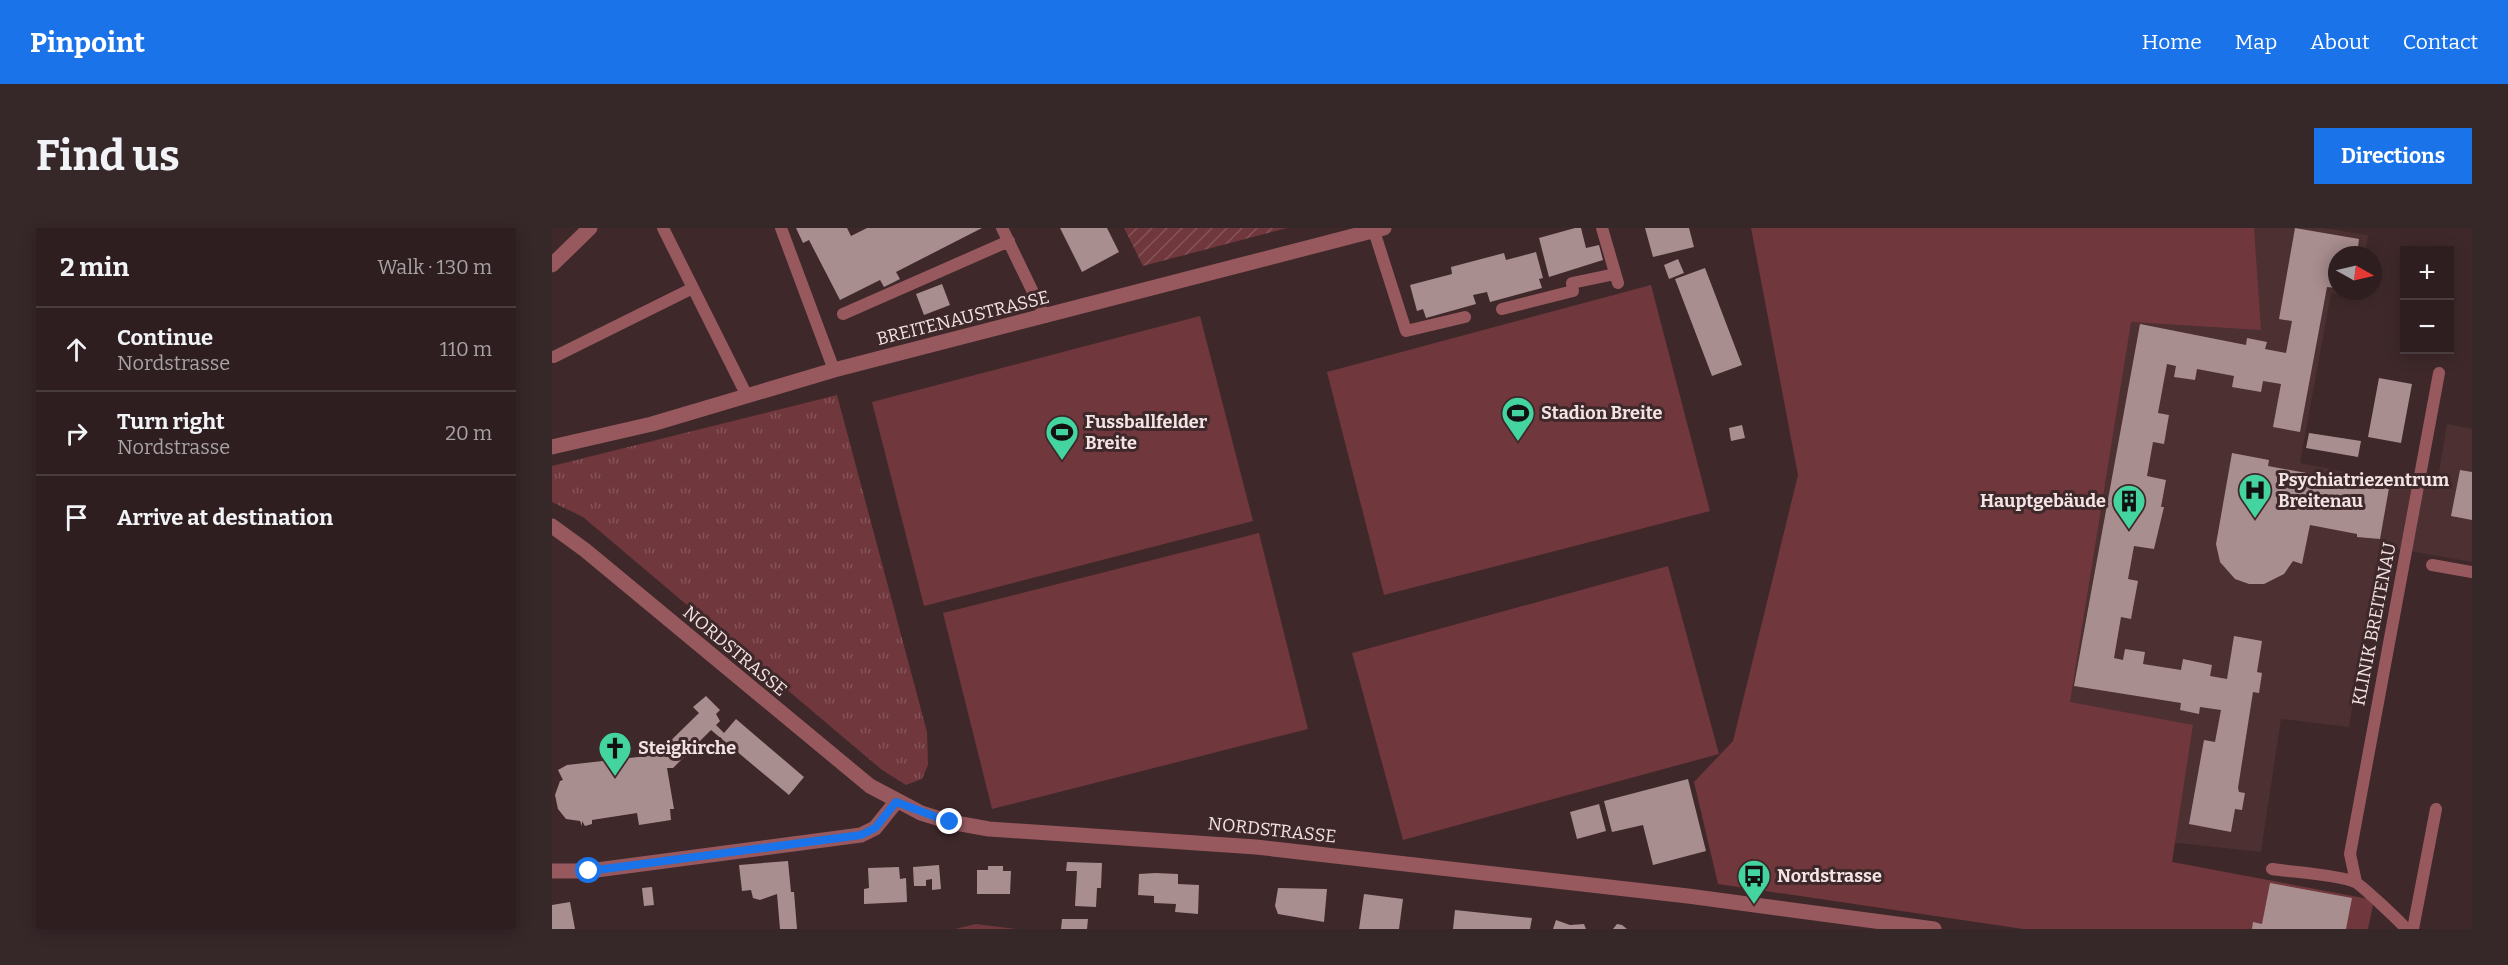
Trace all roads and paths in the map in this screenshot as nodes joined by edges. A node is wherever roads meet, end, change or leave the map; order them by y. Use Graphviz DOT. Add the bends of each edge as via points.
graph roads {
  1 [pos="590,228"];
  2 [pos="663,228"];
  3 [pos="781,228"];
  4 [pos="1002,228"];
  5 [pos="1602,228"];
  6 [pos="1379,229"];
  7 [pos="1009,241"];
  8 [pos="552,265"];
  9 [pos="693,288"];
  10 [pos="1502,309"];
  11 [pos="843,314"];
  12 [pos="1045,317"];
  13 [pos="1465,317"];
  14 [pos="554,357"];
  15 [pos="834,370"];
  16 [pos="2439,373"];
  17 [pos="747,396"];
  18 [pos="552,447"];
  19 [pos="552,526"];
  20 [pos="2433,566"];
  21 [pos="2472,572"];
  22 [pos="896,802"];
  23 [pos="2436,809"];
  24 [pos="2272,869"];
  25 [pos="552,871"];
  26 [pos="2356,882"];
  27 [pos="1934,929"];
  28 [pos="2406,929"];
  29 [pos="2413,929"];
  1 -- 8 [label="street"];
  2 -- 9 [label="lane"];
  3 -- 15 [label="lane"];
  4 -- 7 [label="lane"];
  5 -- 10 [label="lane" via="1616,279 1572,283 1573,291"];
  6 -- 12 [label="street, BREITENAUSTRASSE"];
  6 -- 13 [label="lane" via="1406,331"];
  7 -- 11 [label="lane"];
  7 -- 12 [label="lane"];
  9 -- 14 [label="lane"];
  9 -- 17 [label="lane"];
  12 -- 15 [label="street, BREITENAUSTRASSE"];
  15 -- 17 [label="street, BREITENAUSTRASSE"];
  16 -- 26 [label="lane, KLINIK BREITENAU" via="2350,854"];
  17 -- 18 [label="street, BREITENAUSTRASSE" via="652,424"];
  19 -- 22 [label="street, NORDSTRASSE" via="808,738"];
  20 -- 21 [label="lane"];
  22 -- 25 [label="street" via="875,828 861,835 589,871"];
  22 -- 27 [label="street, NORDSTRASSE" via="950,822 989,829 1256,847 1688,896"];
  23 -- 29 [label="lane"];
  24 -- 26 [label="lane"];
  26 -- 28 [label="lane"];
}
